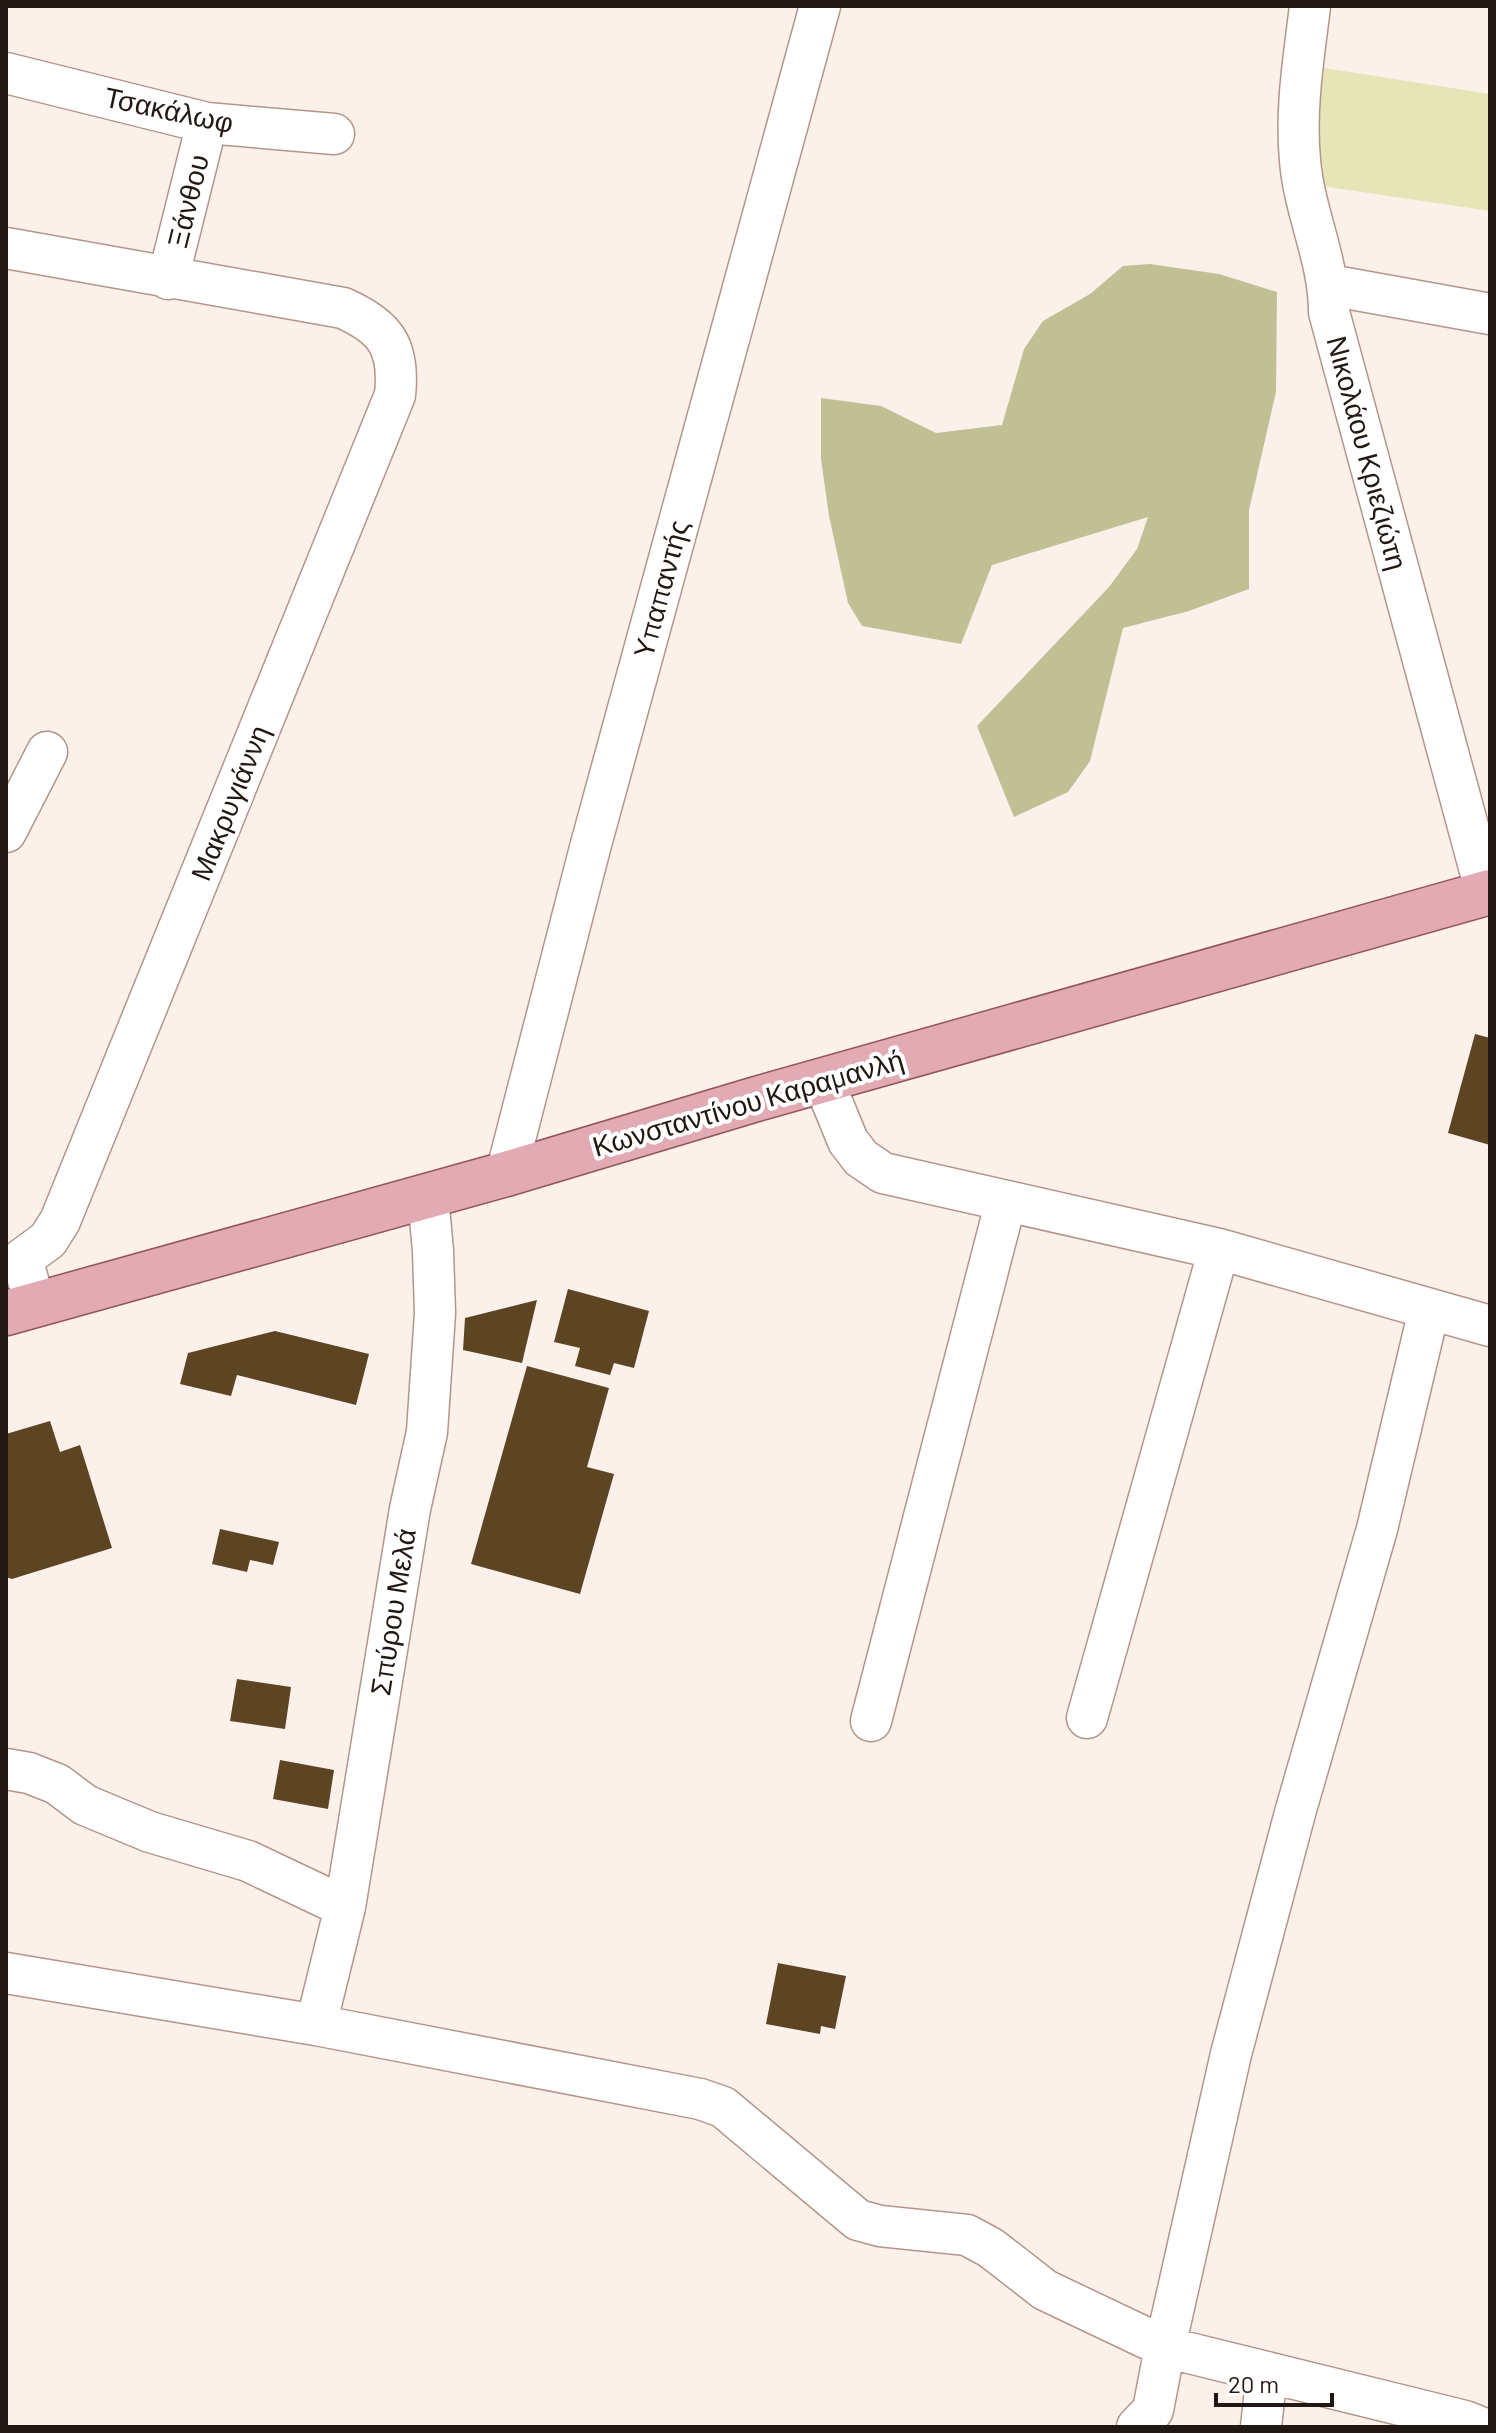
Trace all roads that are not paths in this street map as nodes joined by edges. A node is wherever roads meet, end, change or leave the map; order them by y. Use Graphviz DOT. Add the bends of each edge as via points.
graph roads {
  1 [pos="820,6"];
  2 [pos="1310,6"];
  3 [pos="6,73"];
  4 [pos="207,123"];
  5 [pos="334,134"];
  6 [pos="6,248"];
  7 [pos="168,279"];
  8 [pos="1329,285"];
  9 [pos="1490,314"];
  10 [pos="47,752"];
  11 [pos="6,832"];
  12 [pos="1488,893"];
  13 [pos="823,1080"];
  14 [pos="506,1174"];
  15 [pos="428,1196"];
  16 [pos="1006,1201"];
  17 [pos="1219,1249"];
  18 [pos="14,1251"];
  19 [pos="21,1308"];
  20 [pos="1429,1310"];
  21 [pos="1490,1326"];
  22 [pos="1087,1718"];
  23 [pos="871,1721"];
  24 [pos="6,1769"];
  25 [pos="345,1907"];
  26 [pos="6,1973"];
  27 [pos="316,2025"];
  28 [pos="1165,2347"];
  29 [pos="1267,2372"];
  30 [pos="1137,2427"];
  31 [pos="1261,2427"];
  32 [pos="1480,2427"];
  1 -- 14 [label="street, Υπαπαντής"];
  2 -- 8 [label="street, Νικολάου Κριεζιώτη" via="1298,107 1300,163"];
  3 -- 4 [label="street, Τσακάλωφ"];
  4 -- 5 [label="street, Τσακάλωφ"];
  4 -- 7 [label="street, Ξάνθου"];
  6 -- 7 [label="street, Μακρυγιάννη"];
  7 -- 18 [label="street, Μακρυγιάννη" via="343,308 365,318 392,348 395,395 60,1221 48,1240"];
  8 -- 9 [label="street"];
  8 -- 12 [label="street, Νικολάου Κριεζιώτη" via="1329,312"];
  10 -- 11 [label="street"];
  12 -- 13 [label="main road, Κωνσταντίνου Καραμανλή"];
  13 -- 14 [label="main road, Κωνσταντίνου Καραμανλή"];
  13 -- 16 [label="street" via="848,1141 883,1173"];
  14 -- 15 [label="main road, Κωνσταντίνου Καραμανλή"];
  15 -- 19 [label="main road, Κωνσταντίνου Καραμανλή"];
  15 -- 25 [label="street, Σπύρου Μελά" via="435,1313 427,1432"];
  16 -- 17 [label="street"];
  16 -- 23 [label="street"];
  17 -- 20 [label="street"];
  17 -- 22 [label="street"];
  18 -- 19 [label="street, Μακρυγιάννη"];
  20 -- 21 [label="street"];
  20 -- 28 [label="street" via="1377,1529 1231,2054"];
  24 -- 25 [label="street" via="57,1784 85,1805 150,1832 248,1861"];
  25 -- 27 [label="street, Σπύρου Μελά"];
  26 -- 27 [label="street"];
  27 -- 28 [label="street" via="723,2107 858,2220 967,2235 1045,2290"];
  28 -- 29 [label="street"];
  28 -- 30 [label="street" via="1153,2410"];
  29 -- 31 [label="street"];
  29 -- 32 [label="street"];
}
